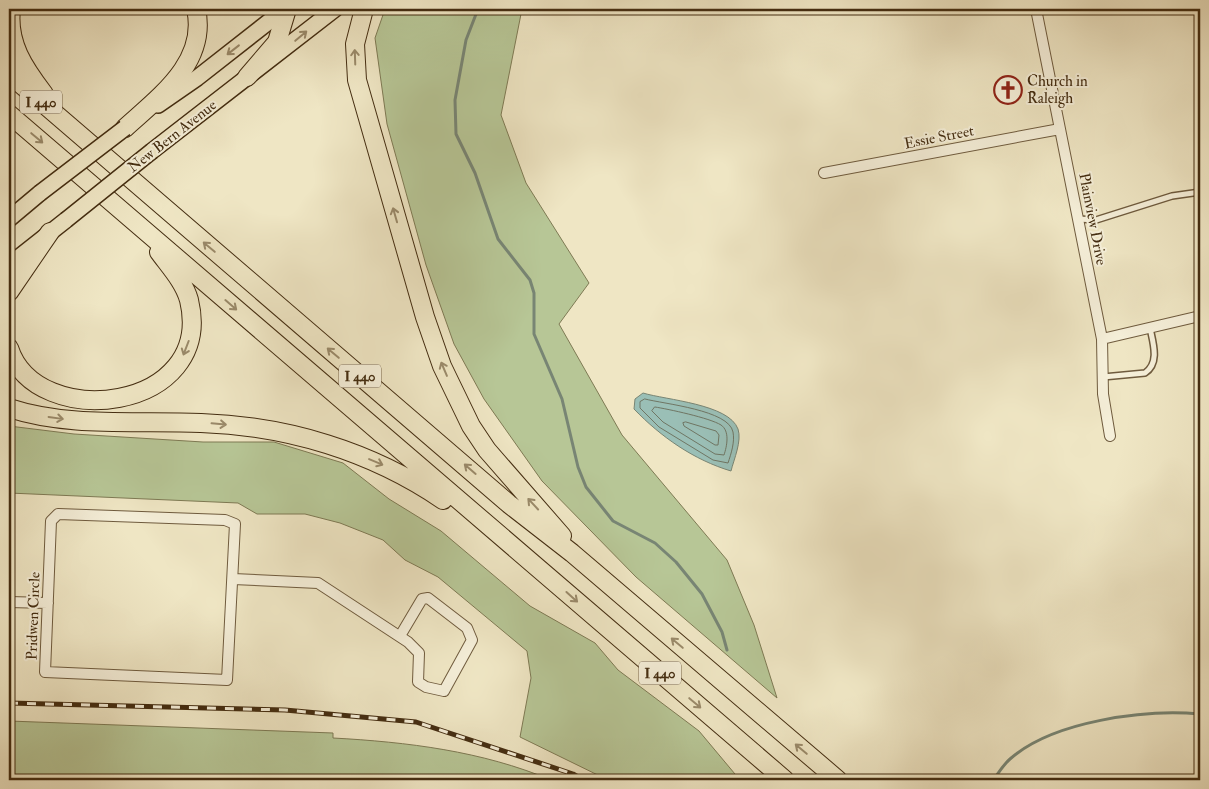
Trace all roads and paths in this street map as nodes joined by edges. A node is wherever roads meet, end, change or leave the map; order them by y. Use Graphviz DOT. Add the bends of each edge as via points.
graph roads {
  1 [pos="11,9"];
  2 [pos="196,9"];
  3 [pos="286,9"];
  4 [pos="335,9"];
  5 [pos="364,9"];
  6 [pos="1036,9"];
  7 [pos="9,74"];
  8 [pos="247,77"];
  9 [pos="9,114"];
  10 [pos="124,128"];
  11 [pos="1060,129"];
  12 [pos="73,130"];
  13 [pos="824,174"];
  14 [pos="1200,192"];
  15 [pos="9,219"];
  16 [pos="1078,219"];
  17 [pos="141,227"];
  18 [pos="50,232"];
  19 [pos="9,264"];
  20 [pos="9,292"];
  21 [pos="1200,316"];
  22 [pos="1150,327"];
  23 [pos="1102,339"];
  24 [pos="9,348"];
  25 [pos="1103,376"];
  26 [pos="9,408"];
  27 [pos="1110,436"];
  28 [pos="535,565"];
  29 [pos="233,579"];
  30 [pos="601,579"];
  31 [pos="9,602"];
  32 [pos="48,603"];
  33 [pos="400,636"];
  34 [pos="785,780"];
  35 [pos="838,780"];
  1 -- 12 [label="highway" via="12,36 20,60"];
  2 -- 10 [label="highway" via="198,29 188,62 163,93"];
  3 -- 8 [label="highway" via="277,42"];
  3 -- 10 [label="main road, New Bern Avenue, one-way" via="197,78"];
  8 -- 4 [label="main road, New Bern Avenue, one-way"];
  30 -- 5 [label="highway, one-way" via="487,450 471,426 442,366 357,80 355,44"];
  6 -- 11 [label="street, Plainview Drive"];
  7 -- 12 [label="highway, I 440"];
  8 -- 18 [label="main road, New Bern Avenue, bridge"];
  9 -- 17 [label="highway, I 440, one-way"];
  10 -- 15 [label="main road, New Bern Avenue, bridge"];
  11 -- 13 [label="street, Essie Street"];
  11 -- 16 [label="street, Plainview Drive"];
  30 -- 12 [label="highway, I 440, one-way"];
  14 -- 16 [label="lane" via="1172,196 1096,220"];
  16 -- 23 [label="street, Plainview Drive"];
  17 -- 24 [label="highway, one-way" via="189,299 191,334 182,360 171,375 151,388 127,396 94,400 66,396 44,389 24,374"];
  17 -- 28 [label="highway, I 440, one-way"];
  18 -- 19 [label="main road, New Bern Avenue"];
  18 -- 20 [label="highway"];
  21 -- 22 [label="street"];
  22 -- 23 [label="street"];
  22 -- 25 [label="lane" via="1155,356 1150,370"];
  23 -- 25 [label="street, Plainview Drive"];
  25 -- 27 [label="street, Plainview Drive"];
  26 -- 28 [label="highway, one-way" via="54,418 236,426 318,440 374,461 420,484"];
  28 -- 34 [label="highway, I 440, one-way"];
  29 -- 32 [label="street, Pridwen Circle" via="234,524 225,520 58,514 52,522"];
  29 -- 32 [label="street, Pridwen Circle" via="227,680 45,672"];
  29 -- 33 [label="street" via="318,583"];
  35 -- 30 [label="highway, I 440, one-way"];
  31 -- 32 [label="street"];
  33 -- 33 [label="street" via="419,653 418,682 444,690 472,640 467,628 428,598 422,599"];
}
